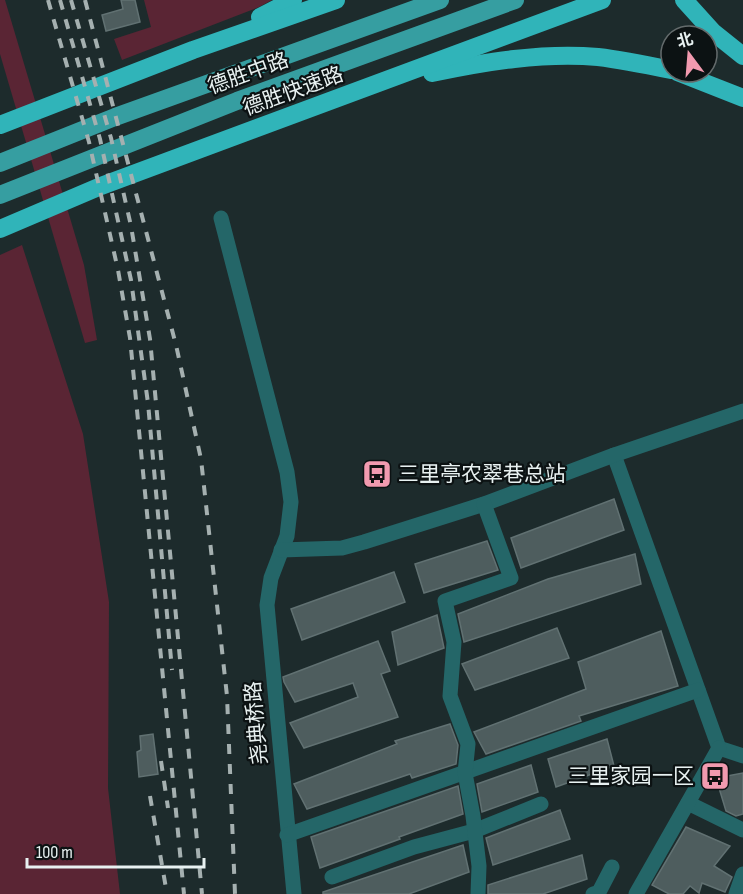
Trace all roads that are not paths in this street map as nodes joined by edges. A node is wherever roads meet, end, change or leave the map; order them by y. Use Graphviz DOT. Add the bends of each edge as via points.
graph roads {
  1 [pos="293,0"];
  2 [pos="336,0"];
  3 [pos="440,0"];
  4 [pos="515,0"];
  5 [pos="602,0"];
  6 [pos="684,0"];
  7 [pos="194,50"];
  8 [pos="743,56"];
  9 [pos="659,67"];
  10 [pos="383,82"];
  11 [pos="709,84"];
  12 [pos="741,96"];
  13 [pos="0,125"];
  14 [pos="0,163"];
  15 [pos="0,195"];
  16 [pos="221,218"];
  17 [pos="0,229"];
  18 [pos="743,411"];
  19 [pos="614,455"];
  20 [pos="484,504"];
  21 [pos="281,550"];
  22 [pos="698,690"];
  23 [pos="719,748"];
  24 [pos="743,756"];
  25 [pos="465,772"];
  26 [pos="688,803"];
  27 [pos="541,804"];
  28 [pos="743,830"];
  29 [pos="474,831"];
  30 [pos="287,836"];
  31 [pos="612,867"];
  32 [pos="743,874"];
  33 [pos="332,877"];
  34 [pos="294,894"];
  35 [pos="478,894"];
  36 [pos="593,894"];
  37 [pos="636,894"];
  38 [pos="736,894"];
  1 -- 7 [label="highway"];
  2 -- 7 [label="highway"];
  3 -- 14 [label="main road, 德胜中路" via="115,117"];
  4 -- 15 [label="main road, 德胜中路" via="237,101"];
  5 -- 10 [label="highway, 德胜快速路"];
  6 -- 8 [label="highway" via="713,32"];
  7 -- 13 [label="highway"];
  9 -- 10 [label="highway" via="597,57 542,58"];
  10 -- 17 [label="highway, 德胜快速路" via="101,186"];
  11 -- 12 [label="highway"];
  16 -- 21 [label="street, 尧典桥路" via="287,472 291,502 287,537"];
  18 -- 19 [label="street"];
  19 -- 20 [label="street"];
  19 -- 22 [label="street"];
  20 -- 21 [label="street" via="342,548"];
  20 -- 25 [label="street" via="511,578 445,601 454,642 450,696 468,744"];
  21 -- 30 [label="street, 尧典桥路" via="267,606"];
  22 -- 23 [label="street"];
  22 -- 25 [label="street"];
  23 -- 24 [label="street"];
  23 -- 26 [label="street"];
  25 -- 29 [label="street"];
  25 -- 30 [label="street"];
  26 -- 28 [label="street"];
  26 -- 37 [label="street"];
  27 -- 29 [label="street"];
  29 -- 33 [label="street" via="414,847"];
  29 -- 35 [label="street"];
  30 -- 34 [label="street, 尧典桥路"];
  31 -- 36 [label="street" via="599,892"];
  32 -- 38 [label="street"];
}
